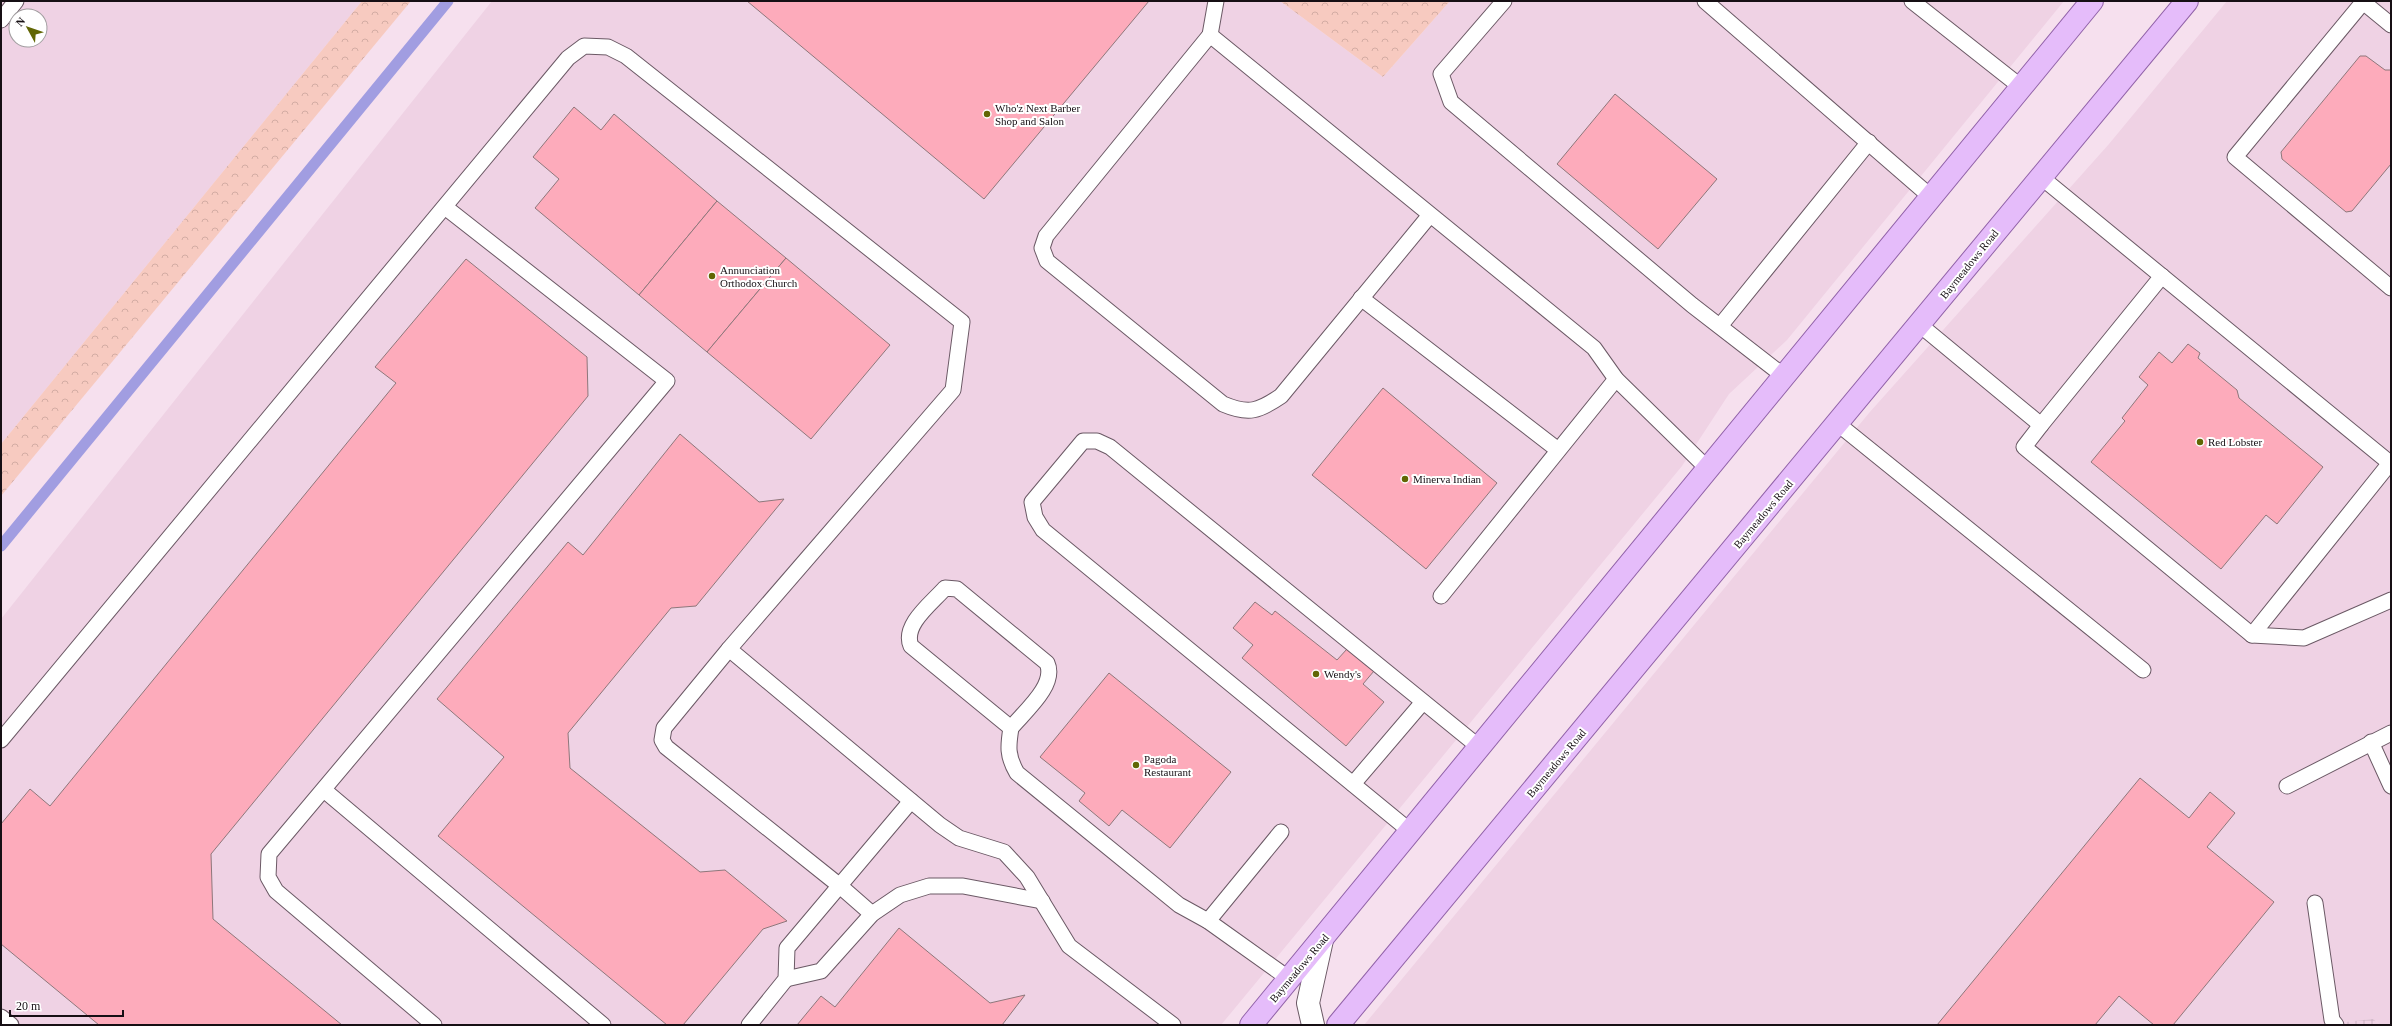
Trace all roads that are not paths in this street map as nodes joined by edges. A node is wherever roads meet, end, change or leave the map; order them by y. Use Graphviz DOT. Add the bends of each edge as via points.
graph roads {
  1 [pos="16,1"];
  2 [pos="1216,1"];
  3 [pos="1504,1"];
  4 [pos="1705,1"];
  5 [pos="2092,1"];
  6 [pos="2187,1"];
  7 [pos="2364,2"];
  8 [pos="1918,3"];
  9 [pos="1,20"];
  10 [pos="2391,25"];
  11 [pos="1210,35"];
  12 [pos="2021,87"];
  13 [pos="1869,142"];
  14 [pos="2041,177"];
  15 [pos="1931,197"];
  16 [pos="445,207"];
  17 [pos="1430,215"];
  18 [pos="2162,276"];
  19 [pos="2391,288"];
  20 [pos="1362,298"];
  21 [pos="1920,325"];
  22 [pos="1720,326"];
  23 [pos="1785,377"];
  24 [pos="1616,379"];
  25 [pos="1838,424"];
  26 [pos="2041,425"];
  27 [pos="1558,450"];
  28 [pos="2390,464"];
  29 [pos="1708,469"];
  30 [pos="1441,596"];
  31 [pos="2391,600"];
  32 [pos="2252,635"];
  33 [pos="729,649"];
  34 [pos="2143,670"];
  35 [pos="1423,702"];
  36 [pos="1011,728"];
  37 [pos="2391,733"];
  38 [pos="1,740"];
  39 [pos="2371,742"];
  40 [pos="1479,748"];
  41 [pos="1353,784"];
  42 [pos="2287,786"];
  43 [pos="2391,786"];
  44 [pos="324,790"];
  45 [pos="911,801"];
  46 [pos="1281,832"];
  47 [pos="1410,832"];
  48 [pos="840,886"];
  49 [pos="1042,901"];
  50 [pos="2315,903"];
  51 [pos="872,914"];
  52 [pos="1208,921"];
  53 [pos="1322,940"];
  54 [pos="1288,978"];
  55 [pos="786,979"];
  56 [pos="1,1017"];
  57 [pos="11,1025"];
  58 [pos="434,1025"];
  59 [pos="604,1025"];
  60 [pos="749,1025"];
  61 [pos="1173,1025"];
  62 [pos="1251,1025"];
  63 [pos="1313,1025"];
  64 [pos="1338,1025"];
  65 [pos="2336,1025"];
  1 -- 9 [label="lane"];
  2 -- 11 [label="lane"];
  3 -- 22 [label="lane" via="1441,74 1451,102"];
  4 -- 13 [label="lane"];
  5 -- 12 [label="main road, Baymeadows Road"];
  6 -- 14 [label="main road, Baymeadows Road"];
  7 -- 10 [label="lane"];
  7 -- 19 [label="lane" via="2236,157"];
  8 -- 12 [label="lane"];
  11 -- 17 [label="lane"];
  11 -- 20 [label="lane" via="1046,236 1042,248 1047,261 1224,404 1240,411 1262,409 1281,396"];
  12 -- 15 [label="main road, Baymeadows Road"];
  13 -- 15 [label="lane"];
  13 -- 22 [label="lane"];
  14 -- 18 [label="lane"];
  14 -- 21 [label="main road, Baymeadows Road"];
  15 -- 23 [label="main road, Baymeadows Road"];
  16 -- 33 [label="lane" via="568,58 584,46 608,47 626,56 962,322 953,390"];
  16 -- 38 [label="lane"];
  16 -- 44 [label="lane" via="667,382"];
  17 -- 20 [label="lane"];
  17 -- 24 [label="lane" via="1594,348"];
  18 -- 26 [label="lane"];
  18 -- 28 [label="lane"];
  20 -- 27 [label="lane"];
  21 -- 25 [label="main road, Baymeadows Road"];
  21 -- 26 [label="lane"];
  22 -- 23 [label="lane"];
  23 -- 29 [label="main road, Baymeadows Road"];
  24 -- 27 [label="lane"];
  24 -- 29 [label="lane"];
  25 -- 34 [label="lane"];
  25 -- 64 [label="main road, Baymeadows Road"];
  26 -- 32 [label="lane" via="2024,447"];
  27 -- 30 [label="lane"];
  28 -- 32 [label="lane"];
  29 -- 40 [label="main road, Baymeadows Road"];
  31 -- 32 [label="lane" via="2304,638"];
  33 -- 45 [label="lane"];
  33 -- 48 [label="lane" via="664,728 662,740 666,747"];
  35 -- 40 [label="lane"];
  35 -- 41 [label="lane"];
  35 -- 41 [label="lane" via="1110,447 1097,441 1083,441 1032,502 1035,517 1043,530"];
  36 -- 36 [label="lane" via="911,646 908,638 910,628 945,588 957,589 1047,662 1050,669 1045,687"];
  36 -- 52 [label="lane" via="1007,750 1010,762 1017,772 1178,905"];
  37 -- 39 [label="lane"];
  39 -- 42 [label="lane"];
  39 -- 43 [label="lane"];
  40 -- 47 [label="main road, Baymeadows Road"];
  41 -- 47 [label="lane"];
  44 -- 58 [label="lane" via="269,854 268,877 276,891"];
  44 -- 59 [label="lane"];
  45 -- 48 [label="lane"];
  45 -- 49 [label="lane" via="959,838 1004,852 1028,877"];
  46 -- 52 [label="lane"];
  47 -- 53 [label="main road, Baymeadows Road"];
  48 -- 51 [label="lane"];
  48 -- 55 [label="lane" via="787,948"];
  49 -- 51 [label="lane" via="963,886 929,886 900,895"];
  49 -- 61 [label="lane" via="1069,946"];
  50 -- 65 [label="lane" via="2332,1020"];
  51 -- 55 [label="lane" via="821,971"];
  52 -- 54 [label="lane"];
  53 -- 54 [label="main road, Baymeadows Road"];
  53 -- 63 [label="main road" via="1308,1003"];
  54 -- 62 [label="main road, Baymeadows Road"];
  55 -- 60 [label="lane"];
  56 -- 57 [label="lane"];
}
